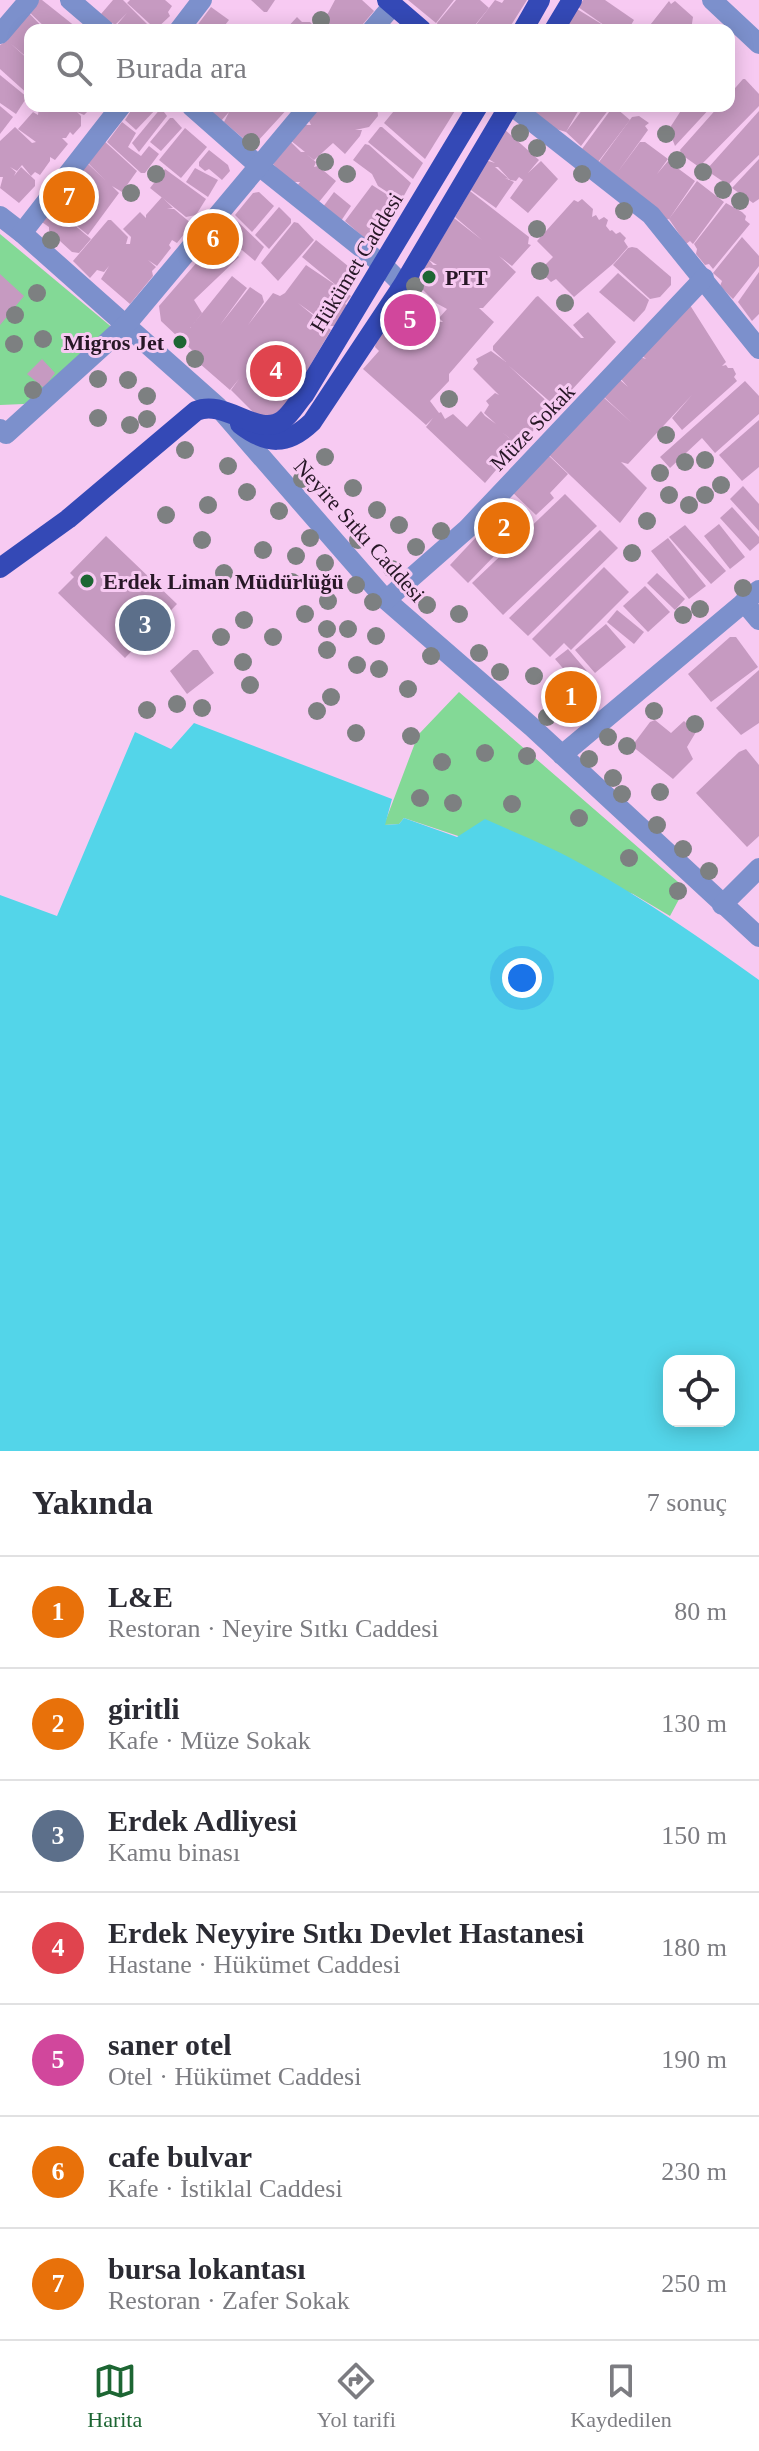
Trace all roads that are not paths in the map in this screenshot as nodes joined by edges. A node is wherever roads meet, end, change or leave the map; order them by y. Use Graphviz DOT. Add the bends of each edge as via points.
graph roads {
  1 [pos="29,0"];
  2 [pos="70,0"];
  3 [pos="202,0"];
  4 [pos="540,0"];
  5 [pos="572,0"];
  6 [pos="712,0"];
  7 [pos="392,2"];
  8 [pos="98,24"];
  9 [pos="184,24"];
  10 [pos="376,24"];
  11 [pos="416,24"];
  12 [pos="526,24"];
  13 [pos="558,24"];
  14 [pos="0,34"];
  15 [pos="759,44"];
  16 [pos="116,112"];
  17 [pos="198,112"];
  18 [pos="304,112"];
  19 [pos="474,112"];
  20 [pos="506,112"];
  21 [pos="518,112"];
  22 [pos="259,166"];
  23 [pos="0,216"];
  24 [pos="22,233"];
  25 [pos="383,265"];
  26 [pos="704,278"];
  27 [pos="403,285"];
  28 [pos="125,326"];
  29 [pos="759,349"];
  30 [pos="218,407"];
  31 [pos="3,432"];
  32 [pos="0,568"];
  33 [pos="751,596"];
  34 [pos="386,600"];
  35 [pos="759,620"];
  36 [pos="562,755"];
  37 [pos="759,868"];
  38 [pos="722,905"];
  39 [pos="759,937"];
  1 -- 14 [label="street"];
  2 -- 8 [label="street"];
  3 -- 9 [label="street"];
  4 -- 12 [label="main road"];
  5 -- 13 [label="main road"];
  6 -- 15 [label="street"];
  7 -- 10 [label="street"];
  7 -- 11 [label="main road"];
  16 -- 24 [label="street"];
  17 -- 22 [label="street"];
  18 -- 22 [label="street"];
  19 -- 25 [label="main road, Hükümet Caddesi"];
  20 -- 27 [label="main road"];
  21 -- 26 [label="street" via="651,215"];
  22 -- 25 [label="street"];
  22 -- 28 [label="street"];
  23 -- 24 [label="street, Neyire Sıtkı Caddesi"];
  24 -- 28 [label="street, Neyire Sıtkı Caddesi"];
  25 -- 27 [label="street"];
  25 -- 30 [label="main road, Hükümet Caddesi" via="304,395 282,420 256,424"];
  26 -- 29 [label="street"];
  26 -- 34 [label="street, Müze Sokak" via="467,529"];
  27 -- 30 [label="main road" via="301,433 281,440 261,438"];
  28 -- 30 [label="street, Neyire Sıtkı Caddesi"];
  28 -- 31 [label="street"];
  30 -- 32 [label="main road" via="188,416 68,519"];
  30 -- 34 [label="street, Neyire Sıtkı Caddesi"];
  33 -- 35 [label="street"];
  33 -- 36 [label="street"];
  34 -- 36 [label="street, Neyire Sıtkı Caddesi"];
  36 -- 38 [label="street, Neyire Sıtkı Caddesi"];
  37 -- 38 [label="street"];
  38 -- 39 [label="street, Neyire Sıtkı Caddesi"];
}
